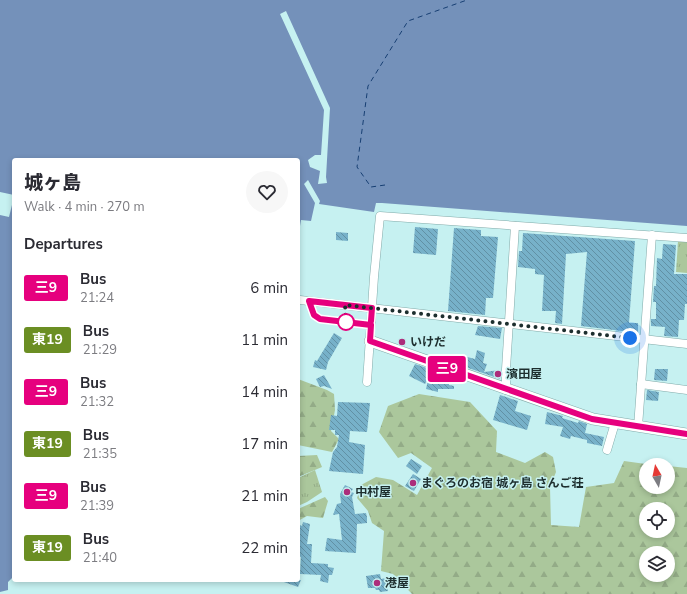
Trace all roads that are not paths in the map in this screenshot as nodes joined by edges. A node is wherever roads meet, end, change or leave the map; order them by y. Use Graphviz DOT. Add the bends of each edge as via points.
graph roads {
  1 [pos="515,226"];
  2 [pos="652,235"];
  3 [pos="687,238"];
  4 [pos="300,300"];
  5 [pos="372,308"];
  6 [pos="509,324"];
  7 [pos="645,340"];
  8 [pos="370,341"];
  9 [pos="687,344"];
  10 [pos="367,382"];
  11 [pos="641,384"];
  12 [pos="506,390"];
  13 [pos="687,390"];
  14 [pos="615,423"];
  15 [pos="638,427"];
  16 [pos="687,434"];
  17 [pos="607,450"];
  1 -- 2 [label="street"];
  1 -- 5 [label="street" via="380,216"];
  1 -- 6 [label="street"];
  2 -- 3 [label="street"];
  2 -- 7 [label="street"];
  4 -- 5 [label="street"];
  5 -- 6 [label="street"];
  5 -- 8 [label="street"];
  6 -- 7 [label="street"];
  6 -- 12 [label="street"];
  7 -- 9 [label="street"];
  7 -- 11 [label="street"];
  8 -- 10 [label="street"];
  8 -- 12 [label="street"];
  11 -- 13 [label="street"];
  11 -- 15 [label="street"];
  12 -- 14 [label="street" via="569,412"];
  14 -- 15 [label="street"];
  14 -- 17 [label="street"];
  15 -- 16 [label="street"];
}
